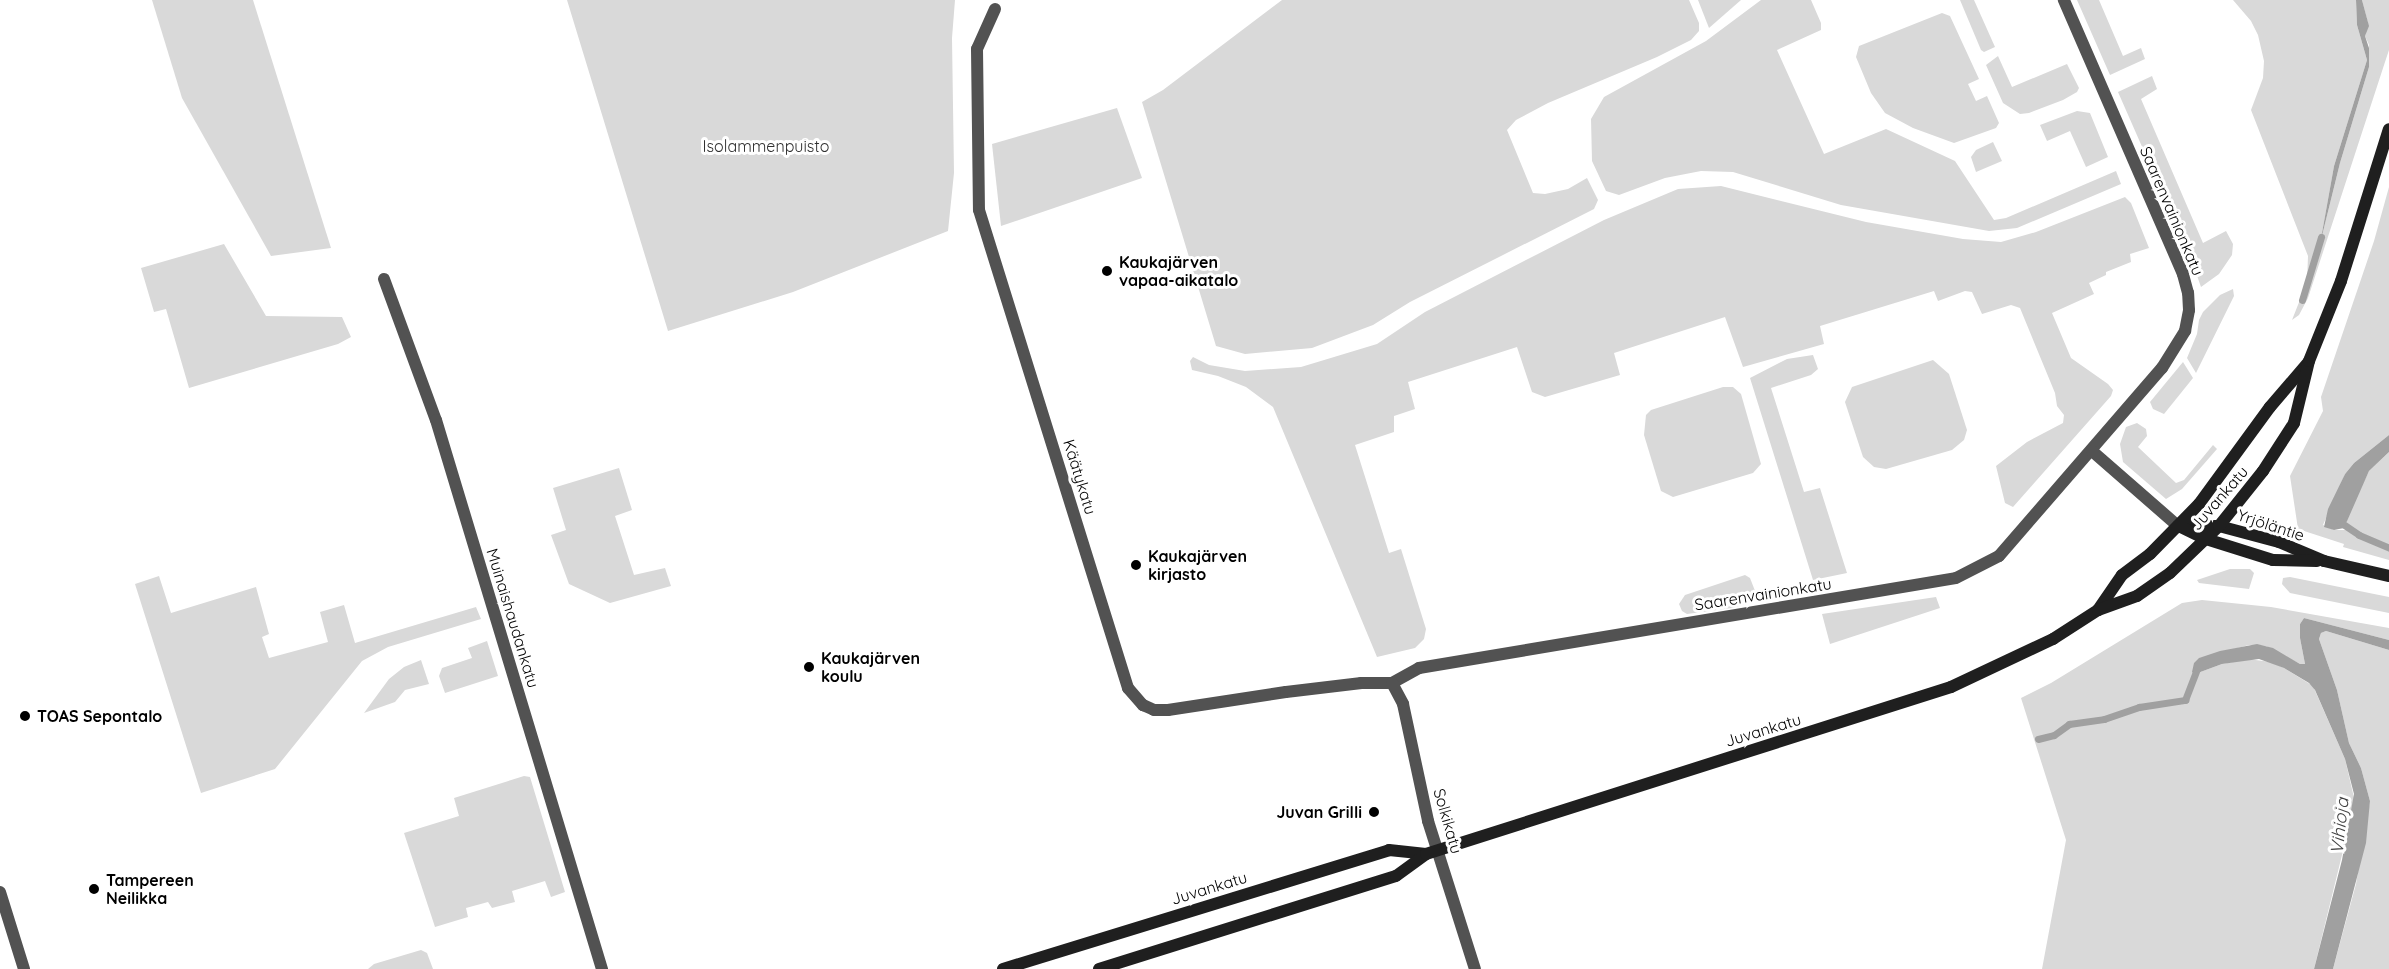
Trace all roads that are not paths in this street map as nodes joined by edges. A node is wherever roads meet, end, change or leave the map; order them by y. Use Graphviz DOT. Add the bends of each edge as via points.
graph roads {
  1 [pos="2064,0"];
  2 [pos="994,9"];
  3 [pos="2389,129"];
  4 [pos="384,279"];
  5 [pos="2309,361"];
  6 [pos="2092,451"];
  7 [pos="2178,525"];
  8 [pos="2219,526"];
  9 [pos="2206,539"];
  10 [pos="2324,561"];
  11 [pos="2389,576"];
  12 [pos="2098,610"];
  13 [pos="1392,683"];
  14 [pos="1432,852"];
  15 [pos="0,892"];
  16 [pos="24,969"];
  17 [pos="602,969"];
  18 [pos="1004,969"];
  19 [pos="1099,969"];
  20 [pos="1475,969"];
  1 -- 6 [label="street, Saarenvainionkatu" via="2188,293 2185,331 2177,348"];
  2 -- 13 [label="street, Käätykatu" via="977,49 979,210 1128,688 1143,705 1168,710 1286,692"];
  3 -- 5 [label="main road, Juvankatu" via="2341,282"];
  4 -- 17 [label="street, Muinaishaudankatu" via="436,420"];
  5 -- 7 [label="main road, Juvankatu" via="2199,504"];
  5 -- 8 [label="main road, Juvankatu" via="2294,423 2264,471"];
  6 -- 7 [label="street"];
  6 -- 13 [label="street, Saarenvainionkatu" via="1999,556 1956,579 1419,668"];
  7 -- 8 [label="main road, Yrjöläntie"];
  7 -- 9 [label="main road, Yrjöläntie"];
  7 -- 12 [label="main road, Juvankatu" via="2122,575"];
  8 -- 9 [label="main road, Juvankatu"];
  8 -- 10 [label="main road, Yrjöläntie" via="2279,542"];
  9 -- 10 [label="main road, Yrjöläntie" via="2273,560"];
  9 -- 12 [label="main road, Juvankatu" via="2170,573 2137,596"];
  10 -- 11 [label="main road, Yrjöläntie"];
  12 -- 14 [label="main road, Juvankatu" via="2042,644 1952,687"];
  13 -- 14 [label="street, Solkikatu" via="1403,704"];
  14 -- 18 [label="main road, Juvankatu" via="1389,850"];
  14 -- 19 [label="main road, Juvankatu" via="1396,876"];
  14 -- 20 [label="street, Solkikatu"];
  15 -- 16 [label="street"];
}
